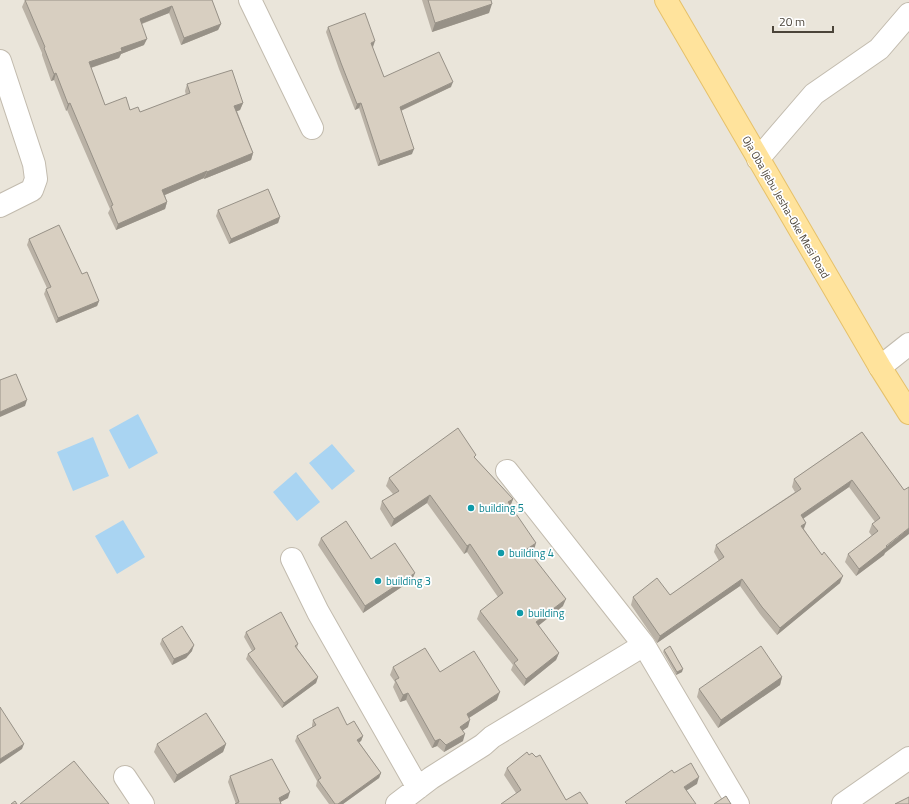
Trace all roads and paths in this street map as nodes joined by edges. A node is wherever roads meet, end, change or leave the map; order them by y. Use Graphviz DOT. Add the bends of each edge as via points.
graph roads {
  1 [pos="250,0"];
  2 [pos="666,0"];
  3 [pos="909,14"];
  4 [pos="0,61"];
  5 [pos="312,128"];
  6 [pos="758,159"];
  7 [pos="0,206"];
  8 [pos="909,344"];
  9 [pos="880,367"];
  10 [pos="909,413"];
  11 [pos="507,471"];
  12 [pos="292,559"];
  13 [pos="644,645"];
  14 [pos="909,758"];
  15 [pos="125,777"];
  16 [pos="418,788"];
  17 [pos="143,804"];
  18 [pos="397,804"];
  19 [pos="738,804"];
  20 [pos="843,804"];
  1 -- 5 [label="street"];
  2 -- 6 [label="main road, Oja Oba Ijebu Jesha-Oke Mesi Road"];
  3 -- 6 [label="street" via="879,49 814,94"];
  4 -- 7 [label="street" via="34,164 36,179 32,190"];
  6 -- 9 [label="main road, Oja Oba Ijebu Jesha-Oke Mesi Road"];
  8 -- 9 [label="street"];
  9 -- 10 [label="main road, Oja Oba Ijebu Jesha-Oke Mesi Road"];
  11 -- 13 [label="street"];
  12 -- 16 [label="street" via="318,612"];
  13 -- 16 [label="street" via="492,737"];
  13 -- 19 [label="street"];
  14 -- 20 [label="street"];
  15 -- 17 [label="street"];
  16 -- 18 [label="street"];
}
